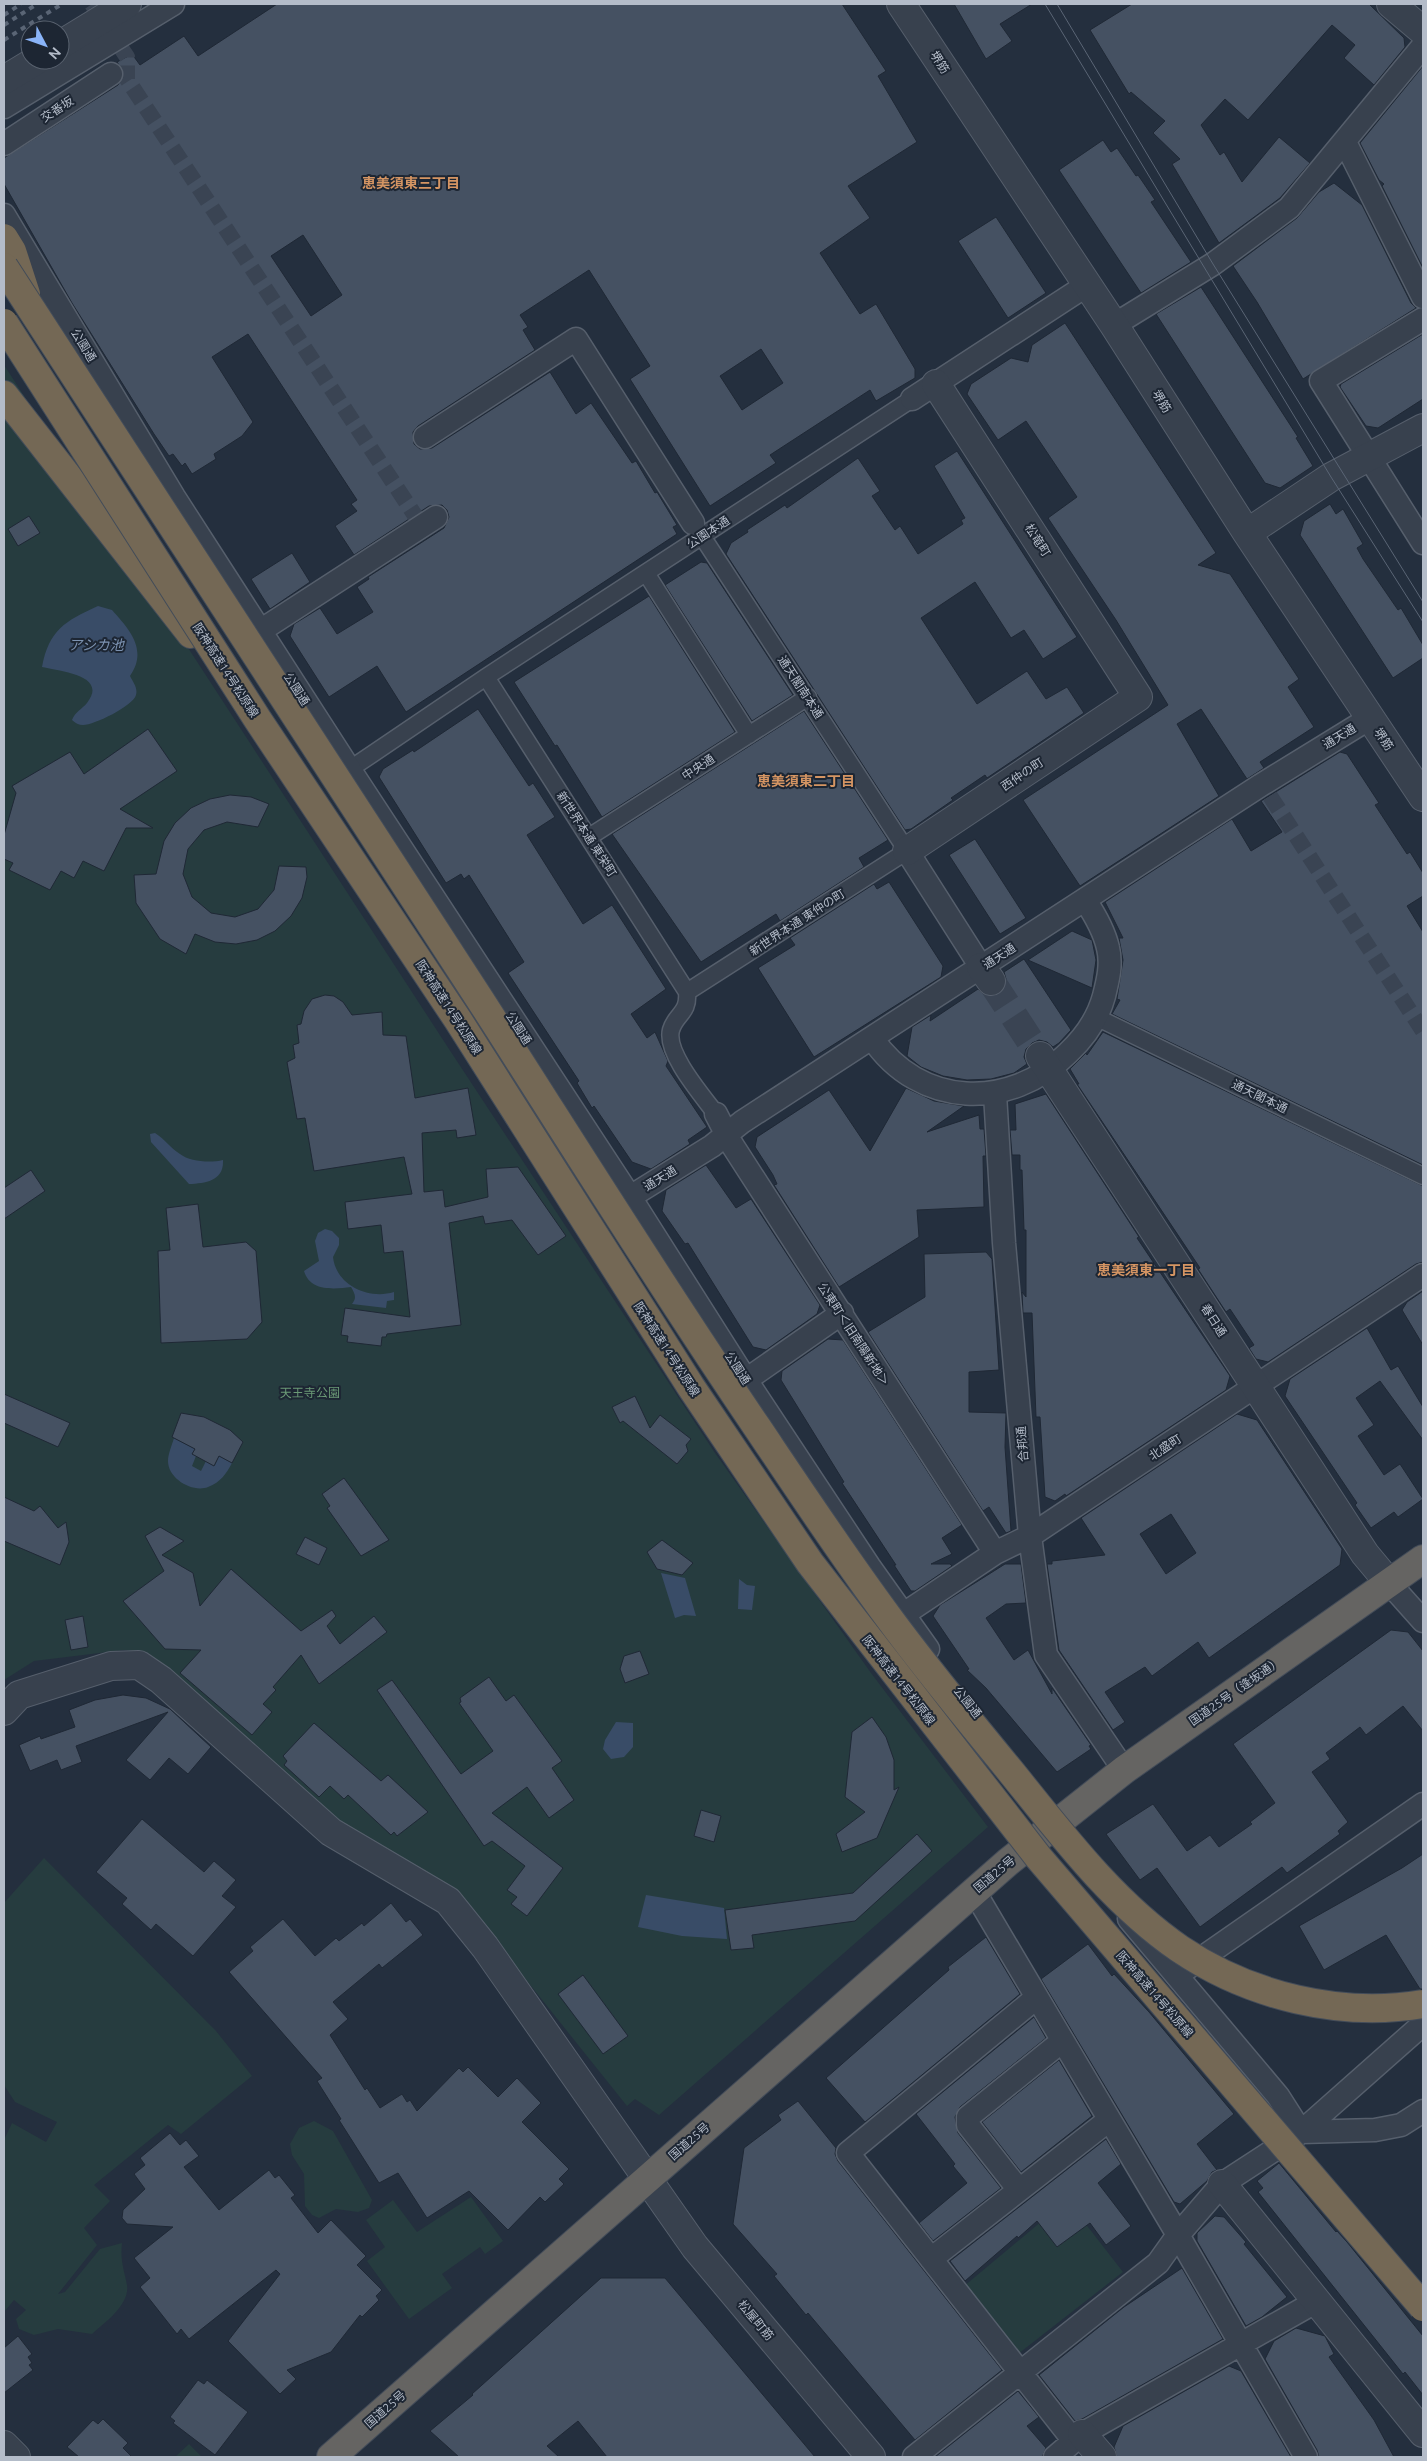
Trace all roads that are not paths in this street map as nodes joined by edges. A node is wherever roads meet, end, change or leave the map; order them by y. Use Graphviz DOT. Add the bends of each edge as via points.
graph roads {
  1 [pos="127,4"];
  2 [pos="173,4"];
  3 [pos="901,4"];
  4 [pos="1391,4"];
  5 [pos="1423,32"];
  6 [pos="70,40"];
  7 [pos="1423,46"];
  8 [pos="20,70"];
  9 [pos="111,74"];
  10 [pos="4,80"];
  11 [pos="4,107"];
  12 [pos="1345,142"];
  13 [pos="4,144"];
  14 [pos="4,215"];
  15 [pos="4,238"];
  16 [pos="4,267"];
  17 [pos="1087,285"];
  18 [pos="1423,297"];
  19 [pos="32,310"];
  20 [pos="1423,319"];
  21 [pos="4,322"];
  22 [pos="1114,325"];
  23 [pos="936,384"];
  24 [pos="4,395"];
  25 [pos="912,399"];
  26 [pos="1423,428"];
  27 [pos="425,437"];
  28 [pos="1369,457"];
  29 [pos="424,520"];
  30 [pos="698,529"];
  31 [pos="1247,533"];
  32 [pos="1423,543"];
  33 [pos="646,573"];
  34 [pos="260,631"];
  35 [pos="486,677"];
  36 [pos="808,697"];
  37 [pos="1138,697"];
  38 [pos="1370,718"];
  39 [pos="258,720"];
  40 [pos="749,735"];
  41 [pos="359,763"];
  42 [pos="1423,797"];
  43 [pos="589,837"];
  44 [pos="907,851"];
  45 [pos="1085,900"];
  46 [pos="986,974"];
  47 [pos="687,992"];
  48 [pos="1096,1017"];
  49 [pos="872,1038"];
  50 [pos="1045,1062"];
  51 [pos="995,1094"];
  52 [pos="716,1114"];
  53 [pos="727,1134"];
  54 [pos="1423,1176"];
  55 [pos="630,1197"];
  56 [pos="1423,1275"];
  57 [pos="842,1313"];
  58 [pos="746,1380"];
  59 [pos="1257,1385"];
  60 [pos="1030,1536"];
  61 [pos="995,1553"];
  62 [pos="1423,1559"];
  63 [pos="1390,1584"];
  64 [pos="904,1614"];
  65 [pos="1423,1621"];
  66 [pos="4,1711"];
  67 [pos="1124,1770"];
  68 [pos="1423,1804"];
  69 [pos="1050,1828"];
  70 [pos="974,1892"];
  71 [pos="1176,1976"];
  72 [pos="1153,1992"];
  73 [pos="1036,1998"];
  74 [pos="1423,2004"];
  75 [pos="1423,2024"];
  76 [pos="1062,2042"];
  77 [pos="1423,2111"];
  78 [pos="1109,2120"];
  79 [pos="1301,2132"];
  80 [pos="648,2177"];
  81 [pos="1222,2184"];
  82 [pos="1019,2190"];
  83 [pos="1178,2235"];
  84 [pos="931,2259"];
  85 [pos="1317,2301"];
  86 [pos="1423,2307"];
  87 [pos="1241,2344"];
  88 [pos="1018,2372"];
  89 [pos="1423,2433"];
  90 [pos="1078,2438"];
  91 [pos="4,2445"];
  92 [pos="16,2457"];
  93 [pos="330,2457"];
  94 [pos="871,2457"];
  95 [pos="914,2457"];
  96 [pos="1055,2457"];
  97 [pos="1102,2457"];
  98 [pos="1306,2457"];
  1 -- 6 [label="street"];
  2 -- 11 [label="street"];
  3 -- 17 [label="street, 堺筋"];
  4 -- 5 [label="street"];
  7 -- 12 [label="street"];
  8 -- 10 [label="street"];
  9 -- 13 [label="street, 交番坂"];
  12 -- 18 [label="street"];
  12 -- 22 [label="street" via="1290,208 1213,264"];
  14 -- 34 [label="street, 公園通" via="174,497"];
  15 -- 19 [label="highway, bridge"];
  16 -- 19 [label="highway, bridge"];
  17 -- 22 [label="street, 堺筋"];
  17 -- 23 [label="street, 公園本通"];
  19 -- 74 [label="highway, bridge" via="685,1322 887,1616 1040,1806 1133,1910 1178,1947 1211,1968 1254,1986 1322,2005 1384,2008"];
  20 -- 28 [label="street" via="1321,381"];
  21 -- 39 [label="highway, 阪神高速14号松原線, bridge"];
  22 -- 31 [label="street, 堺筋"];
  23 -- 25 [label="street, 公園本通"];
  23 -- 37 [label="street, 松竜町"];
  24 -- 39 [label="highway, bridge"];
  25 -- 30 [label="street, 公園本通"];
  26 -- 28 [label="street"];
  27 -- 30 [label="street" via="576,339"];
  28 -- 31 [label="street" via="1331,477"];
  28 -- 32 [label="street"];
  29 -- 34 [label="street"];
  30 -- 33 [label="street, 公園本通"];
  30 -- 36 [label="street, 通天閣南本通"];
  31 -- 38 [label="street, 堺筋"];
  33 -- 35 [label="street, 公園本通"];
  33 -- 40 [label="street"];
  34 -- 55 [label="street, 公園通"];
  35 -- 41 [label="street, 公園本通"];
  35 -- 43 [label="street, 新世界本通 東栄町"];
  36 -- 40 [label="street, 中央通"];
  36 -- 44 [label="street, 通天閣南本通"];
  37 -- 44 [label="street, 西仲の町"];
  38 -- 42 [label="street, 堺筋"];
  38 -- 45 [label="street, 通天通" via="1266,790"];
  39 -- 86 [label="highway, 阪神高速14号松原線, bridge" via="458,1020 692,1387 810,1563 1039,1858"];
  40 -- 43 [label="street, 中央通"];
  43 -- 47 [label="street, 新世界本通 東栄町"];
  44 -- 46 [label="street"];
  44 -- 47 [label="street, 新世界本通 東仲の町"];
  45 -- 46 [label="street, 通天通"];
  45 -- 48 [label="street" via="1102,926 1109,949 1110,976"];
  46 -- 49 [label="street, 通天通"];
  47 -- 52 [label="street" via="688,1005 672,1028 670,1040 680,1063"];
  48 -- 50 [label="street" via="1076,1046"];
  48 -- 54 [label="street, 通天閣本通"];
  49 -- 51 [label="street" via="897,1066 933,1088 954,1093"];
  49 -- 53 [label="street, 通天通"];
  50 -- 51 [label="street" via="1032,1080"];
  50 -- 59 [label="street, 春日通"];
  51 -- 60 [label="street, 合邦通" via="1004,1243"];
  52 -- 53 [label="street, 公東町＜旧南陽新地＞"];
  53 -- 55 [label="street, 通天通"];
  53 -- 57 [label="street, 公東町＜旧南陽新地＞"];
  55 -- 58 [label="street, 公園通"];
  56 -- 59 [label="street, 北盛町"];
  57 -- 58 [label="street"];
  57 -- 61 [label="street, 公東町＜旧南陽新地＞"];
  58 -- 64 [label="street, 公園通"];
  59 -- 60 [label="street, 北盛町"];
  59 -- 63 [label="street, 春日通" via="1365,1554"];
  60 -- 61 [label="street, 北盛町"];
  60 -- 67 [label="street, 合邦通" via="1046,1655"];
  61 -- 64 [label="street, 北盛町"];
  62 -- 63 [label="highway, 国道25号（逢坂通）"];
  63 -- 65 [label="street"];
  63 -- 67 [label="highway, 国道25号（逢坂通）"];
  64 -- 69 [label="street, 公園通" via="944,1671 1041,1794"];
  66 -- 80 [label="street, 松屋町筋" via="19,1695 111,1666 139,1665 161,1680 331,1832 448,1901 485,1946"];
  67 -- 69 [label="highway, 国道25号（逢坂通）"];
  68 -- 71 [label="street"];
  69 -- 70 [label="highway, 国道25号"];
  69 -- 71 [label="street"];
  69 -- 72 [label="street, 公園通" via="1052,1872"];
  70 -- 73 [label="street"];
  70 -- 80 [label="highway, 国道25号"];
  71 -- 72 [label="street"];
  71 -- 79 [label="street" via="1278,2096"];
  72 -- 79 [label="street, 公園通" via="1256,2115"];
  73 -- 76 [label="street"];
  73 -- 84 [label="street" via="848,2153"];
  75 -- 79 [label="street"];
  76 -- 78 [label="street"];
  76 -- 82 [label="street" via="968,2116 968,2125"];
  77 -- 79 [label="street" via="1401,2125 1375,2130"];
  78 -- 82 [label="street"];
  78 -- 83 [label="street"];
  79 -- 81 [label="street"];
  80 -- 93 [label="highway, 国道25号"];
  80 -- 94 [label="street, 松屋町筋" via="695,2247"];
  81 -- 83 [label="street"];
  81 -- 85 [label="street"];
  82 -- 84 [label="street"];
  83 -- 87 [label="street"];
  83 -- 88 [label="street" via="1158,2263"];
  84 -- 88 [label="street"];
  85 -- 87 [label="street"];
  85 -- 89 [label="street"];
  87 -- 90 [label="street"];
  87 -- 98 [label="street"];
  88 -- 90 [label="street"];
  88 -- 95 [label="street"];
  90 -- 96 [label="street"];
  90 -- 97 [label="street"];
  91 -- 92 [label="street"];
}
